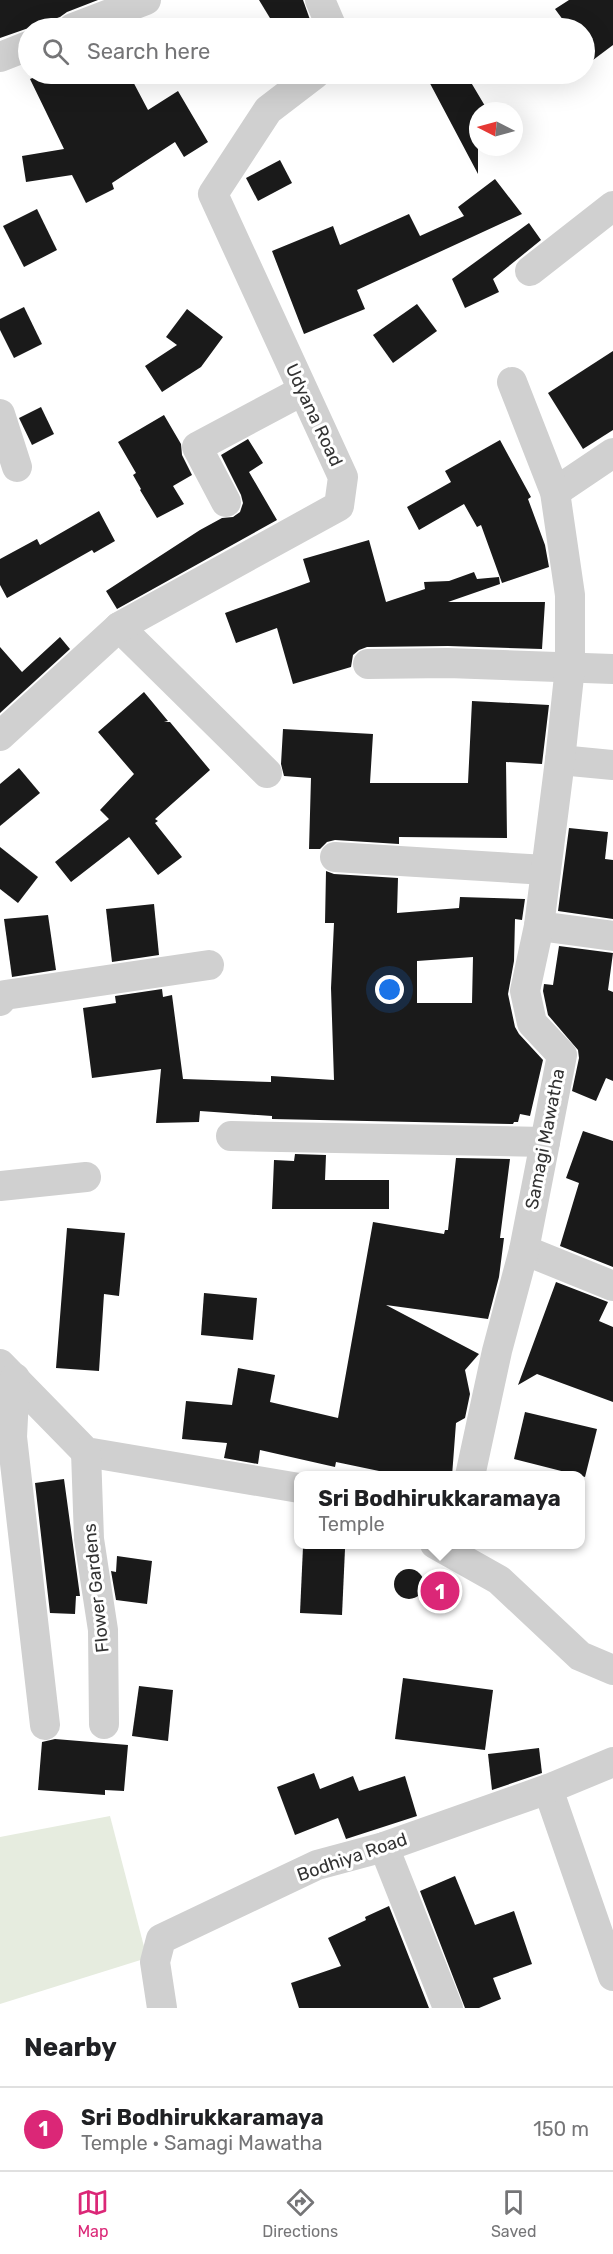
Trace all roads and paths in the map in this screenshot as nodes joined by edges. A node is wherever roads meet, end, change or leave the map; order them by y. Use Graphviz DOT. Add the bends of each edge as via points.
graph roads {
  1 [pos="146,0"];
  2 [pos="320,0"];
  3 [pos="99,18"];
  4 [pos="328,18"];
  5 [pos="18,50"];
  6 [pos="0,57"];
  7 [pos="302,84"];
  8 [pos="613,206"];
  9 [pos="530,271"];
  10 [pos="512,382"];
  11 [pos="302,391"];
  12 [pos="0,414"];
  13 [pos="613,453"];
  14 [pos="17,467"];
  15 [pos="555,492"];
  16 [pos="226,502"];
  17 [pos="119,627"];
  18 [pos="368,664"];
  19 [pos="570,668"];
  20 [pos="613,669"];
  21 [pos="0,736"];
  22 [pos="560,760"];
  23 [pos="613,765"];
  24 [pos="267,772"];
  25 [pos="335,857"];
  26 [pos="546,870"];
  27 [pos="539,926"];
  28 [pos="613,936"];
  29 [pos="209,965"];
  30 [pos="0,1001"];
  31 [pos="231,1136"];
  32 [pos="545,1142"];
  33 [pos="86,1177"];
  34 [pos="0,1186"];
  35 [pos="524,1250"];
  36 [pos="613,1286"];
  37 [pos="8,1371"];
  38 [pos="86,1452"];
  39 [pos="471,1471"];
  40 [pos="294,1487"];
  41 [pos="450,1549"];
  42 [pos="613,1670"];
  43 [pos="45,1725"];
  44 [pos="104,1725"];
  45 [pos="613,1762"];
  46 [pos="548,1789"];
  47 [pos="384,1847"];
  48 [pos="613,1976"];
  49 [pos="162,2008"];
  50 [pos="448,2008"];
  1 -- 3 [label="street"];
  2 -- 4 [label="street"];
  5 -- 6 [label="street"];
  7 -- 11 [label="street, Udyana Road" via="268,110 213,194"];
  8 -- 9 [label="street"];
  10 -- 15 [label="street, Samagi Mawatha"];
  11 -- 16 [label="street" via="197,447"];
  11 -- 17 [label="street, Udyana Road" via="343,477 339,506"];
  12 -- 14 [label="street"];
  13 -- 15 [label="street"];
  15 -- 19 [label="street, Samagi Mawatha" via="570,595"];
  17 -- 21 [label="street, Udyana Road"];
  17 -- 24 [label="street"];
  18 -- 19 [label="street"];
  19 -- 20 [label="street"];
  19 -- 22 [label="street, Samagi Mawatha"];
  22 -- 23 [label="street"];
  22 -- 26 [label="street, Samagi Mawatha"];
  25 -- 26 [label="street"];
  26 -- 27 [label="street, Samagi Mawatha"];
  27 -- 28 [label="street"];
  27 -- 32 [label="street, Samagi Mawatha" via="525,991 532,1023 562,1054"];
  29 -- 30 [label="street" via="5,995"];
  31 -- 32 [label="street"];
  32 -- 35 [label="street, Samagi Mawatha"];
  33 -- 34 [label="street"];
  35 -- 36 [label="street"];
  35 -- 39 [label="street, Samagi Mawatha"];
  37 -- 38 [label="street"];
  37 -- 43 [label="street"];
  38 -- 40 [label="street"];
  38 -- 44 [label="street, Flower Gardens" via="89,1539 103,1630"];
  41 -- 42 [label="street" via="499,1580 580,1656"];
  45 -- 46 [label="street, Bodhiya Road"];
  46 -- 47 [label="street, Bodhiya Road"];
  46 -- 48 [label="street"];
  47 -- 49 [label="street, Bodhiya Road" via="317,1865 161,1939 155,1962"];
  47 -- 50 [label="street"];
}
